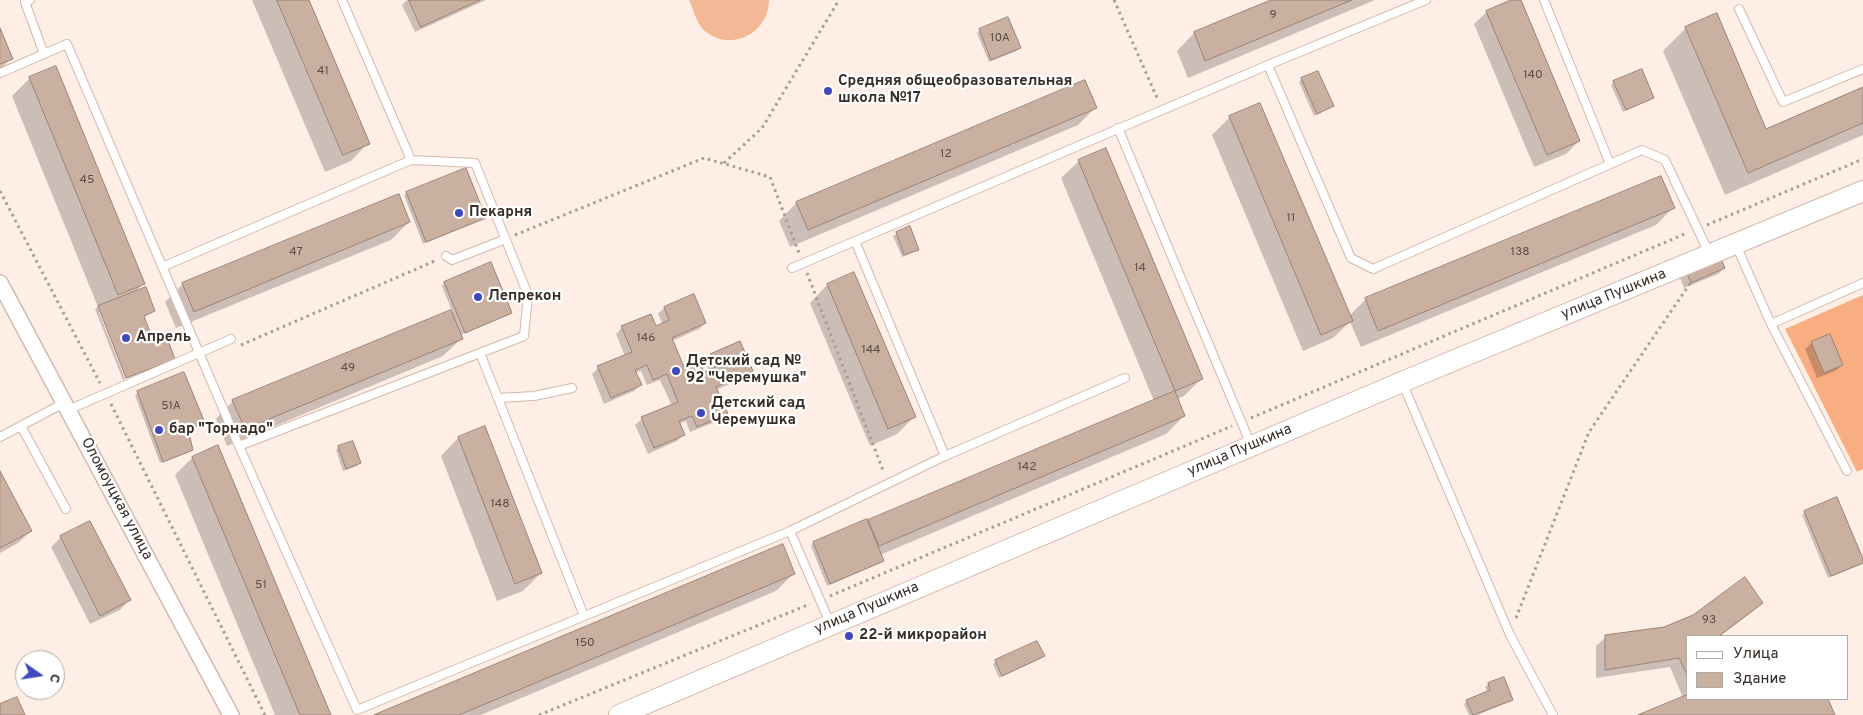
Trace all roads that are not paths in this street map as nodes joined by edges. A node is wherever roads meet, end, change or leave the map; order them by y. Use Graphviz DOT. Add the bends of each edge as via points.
graph roads {
  1 [pos="30,0"];
  2 [pos="342,0"];
  3 [pos="1426,0"];
  4 [pos="1544,0"];
  5 [pos="1740,9"];
  6 [pos="44,54"];
  7 [pos="1268,65"];
  8 [pos="1863,69"];
  9 [pos="0,73"];
  10 [pos="1118,128"];
  11 [pos="410,160"];
  12 [pos="1610,164"];
  13 [pos="1863,191"];
  14 [pos="506,239"];
  15 [pos="855,241"];
  16 [pos="1736,245"];
  17 [pos="1710,255"];
  18 [pos="446,256"];
  19 [pos="162,267"];
  20 [pos="792,268"];
  21 [pos="0,283"];
  22 [pos="1863,283"];
  23 [pos="1771,324"];
  24 [pos="231,339"];
  25 [pos="199,353"];
  26 [pos="480,353"];
  27 [pos="1125,378"];
  28 [pos="1402,382"];
  29 [pos="572,388"];
  30 [pos="498,398"];
  31 [pos="66,407"];
  32 [pos="21,426"];
  33 [pos="0,437"];
  34 [pos="239,446"];
  35 [pos="1252,446"];
  36 [pos="946,456"];
  37 [pos="1847,471"];
  38 [pos="66,509"];
  39 [pos="790,531"];
  40 [pos="584,616"];
  41 [pos="831,625"];
  42 [pos="231,715"];
  43 [pos="619,715"];
  44 [pos="1553,715"];
  1 -- 6 [label="lane" via="24,2"];
  2 -- 11 [label="lane"];
  3 -- 7 [label="lane"];
  4 -- 12 [label="lane"];
  5 -- 8 [label="lane" via="1783,102"];
  6 -- 9 [label="lane"];
  6 -- 19 [label="lane" via="67,44"];
  7 -- 10 [label="lane"];
  7 -- 12 [label="lane" via="1351,258 1373,269"];
  10 -- 15 [label="lane"];
  10 -- 35 [label="lane"];
  11 -- 14 [label="lane" via="475,163"];
  11 -- 19 [label="lane"];
  12 -- 17 [label="lane" via="1642,150 1665,160"];
  13 -- 16 [label="street, улица Пушкина"];
  14 -- 18 [label="lane" via="452,260"];
  14 -- 26 [label="lane" via="528,295 524,336"];
  15 -- 20 [label="lane"];
  15 -- 36 [label="lane"];
  16 -- 17 [label="street, улица Пушкина"];
  16 -- 23 [label="lane"];
  17 -- 28 [label="street, улица Пушкина"];
  19 -- 25 [label="lane"];
  21 -- 31 [label="street, Оломоуцкая улица"];
  22 -- 23 [label="lane"];
  23 -- 37 [label="lane"];
  24 -- 25 [label="lane"];
  25 -- 31 [label="lane" via="105,394"];
  25 -- 34 [label="lane"];
  26 -- 30 [label="lane"];
  26 -- 34 [label="lane"];
  27 -- 36 [label="lane"];
  28 -- 35 [label="street, улица Пушкина"];
  28 -- 44 [label="lane" via="1510,634"];
  29 -- 30 [label="lane" via="534,396"];
  30 -- 40 [label="lane"];
  31 -- 32 [label="lane"];
  31 -- 42 [label="street, Оломоуцкая улица"];
  32 -- 33 [label="lane"];
  32 -- 38 [label="lane"];
  34 -- 40 [label="lane" via="357,710"];
  35 -- 41 [label="street, улица Пушкина"];
  36 -- 39 [label="lane"];
  39 -- 40 [label="lane"];
  39 -- 41 [label="lane"];
  41 -- 43 [label="street, улица Пушкина"];
}
